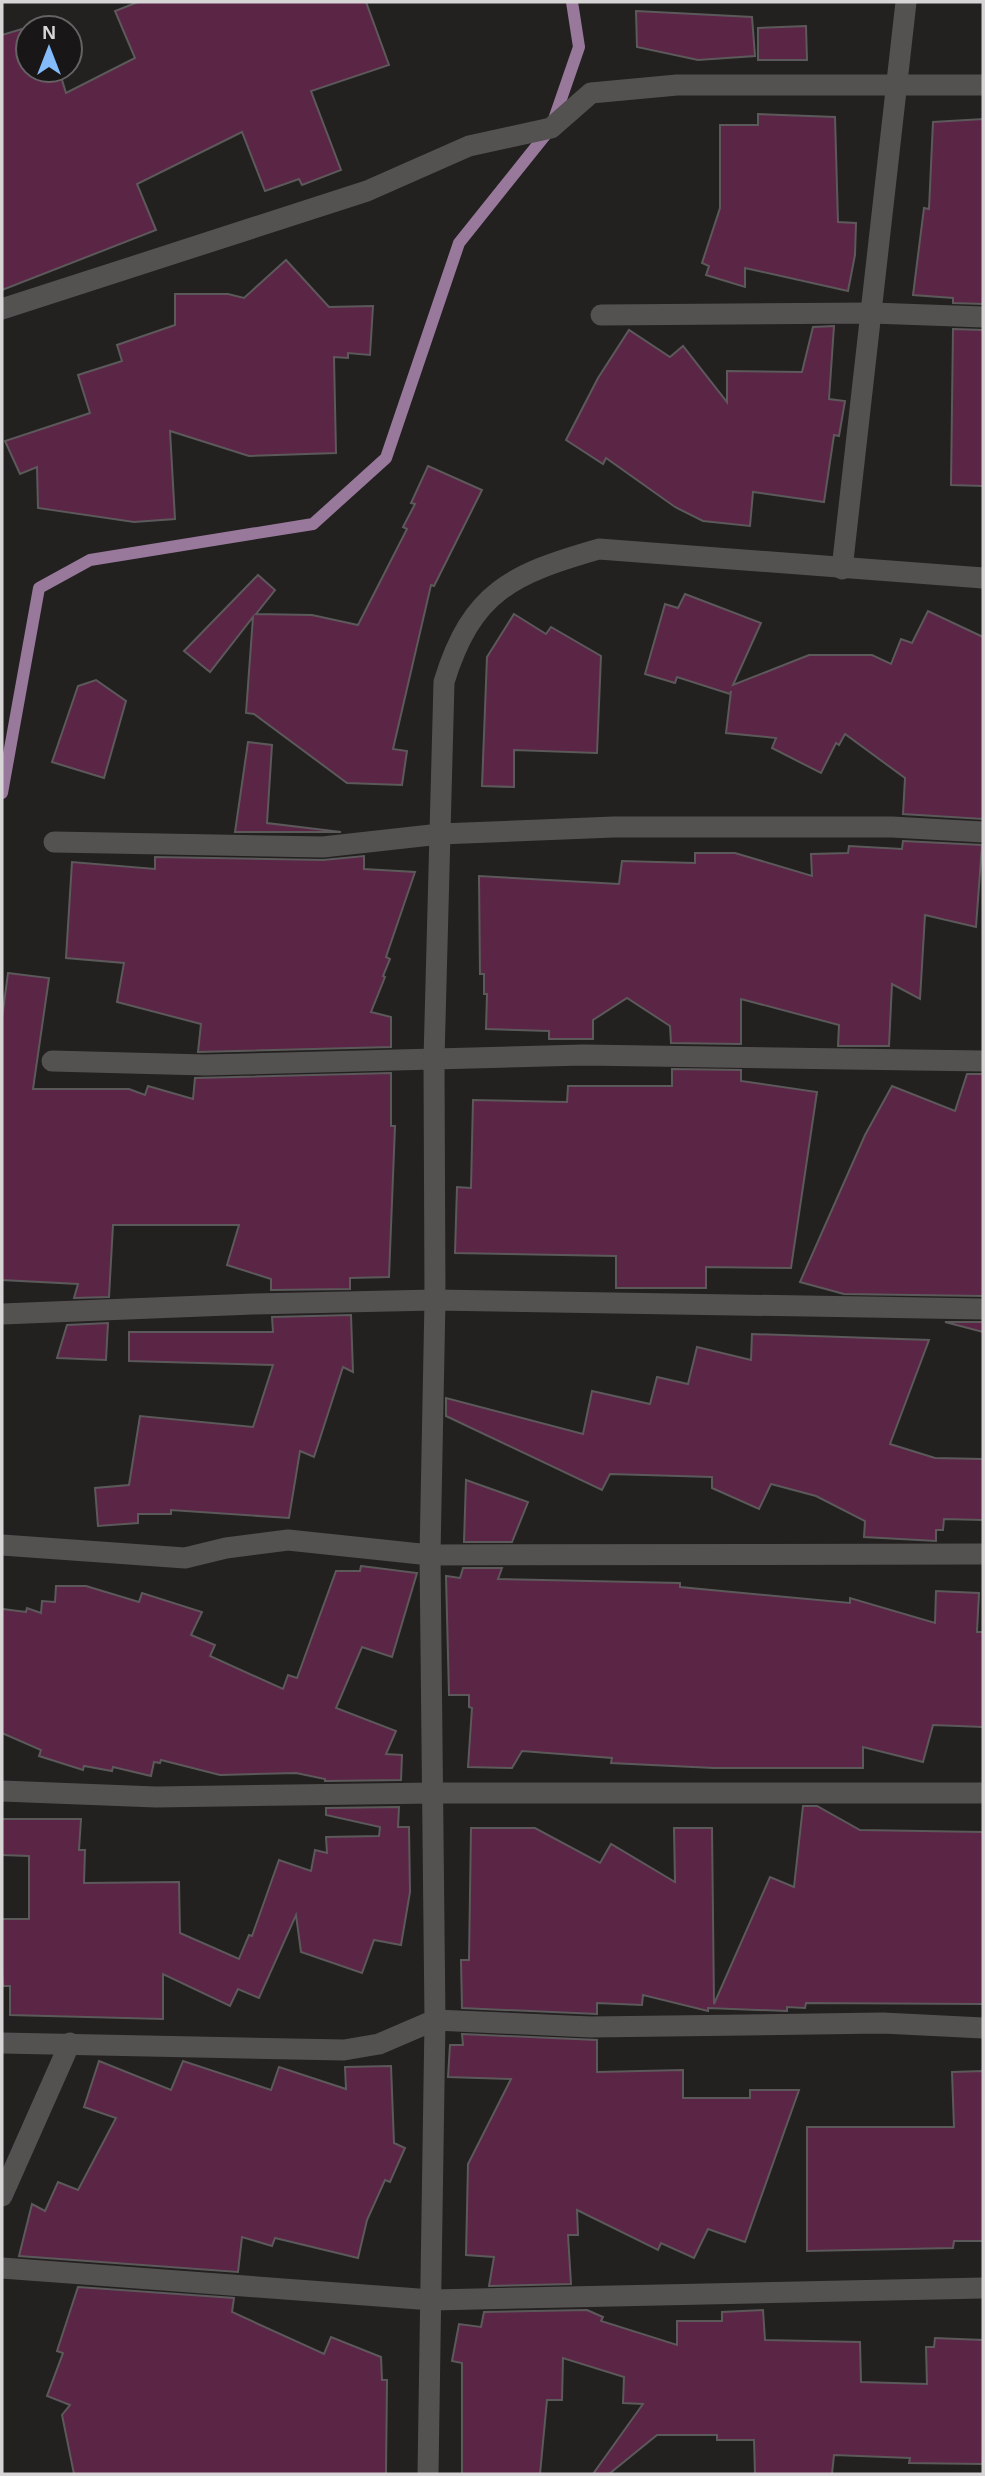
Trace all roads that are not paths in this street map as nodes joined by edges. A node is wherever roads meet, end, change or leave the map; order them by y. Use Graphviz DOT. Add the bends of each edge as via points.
graph roads {
  1 [pos="906,2"];
  2 [pos="899,84"];
  3 [pos="983,85"];
  4 [pos="2,309"];
  5 [pos="872,313"];
  6 [pos="601,315"];
  7 [pos="983,317"];
  8 [pos="842,569"];
  9 [pos="983,578"];
  10 [pos="983,832"];
  11 [pos="440,834"];
  12 [pos="54,842"];
  13 [pos="434,1059"];
  14 [pos="52,1061"];
  15 [pos="983,1061"];
  16 [pos="435,1300"];
  17 [pos="983,1309"];
  18 [pos="2,1314"];
  19 [pos="2,1545"];
  20 [pos="983,1554"];
  21 [pos="430,1555"];
  22 [pos="2,1791"];
  23 [pos="434,1793"];
  24 [pos="983,1793"];
  25 [pos="435,2020"];
  26 [pos="983,2028"];
  27 [pos="2,2043"];
  28 [pos="70,2043"];
  29 [pos="2,2196"];
  30 [pos="2,2269"];
  31 [pos="983,2288"];
  32 [pos="432,2300"];
  33 [pos="428,2474"];
  1 -- 2 [label="street"];
  2 -- 3 [label="street"];
  2 -- 4 [label="street" via="677,85 591,93 551,128 469,146 367,191"];
  2 -- 5 [label="street"];
  5 -- 6 [label="street"];
  5 -- 7 [label="street"];
  5 -- 8 [label="street"];
  8 -- 9 [label="street"];
  8 -- 11 [label="street" via="599,549 545,564 502,588 473,615 456,644 444,682"];
  10 -- 11 [label="street" via="892,827 614,827"];
  11 -- 12 [label="street" via="323,847"];
  11 -- 13 [label="street"];
  13 -- 14 [label="street" via="205,1065"];
  13 -- 15 [label="street" via="597,1055"];
  13 -- 16 [label="street"];
  16 -- 17 [label="street"];
  16 -- 18 [label="street"];
  16 -- 21 [label="street"];
  19 -- 21 [label="street" via="185,1559 288,1540"];
  20 -- 21 [label="street"];
  21 -- 23 [label="street"];
  22 -- 23 [label="street" via="156,1797"];
  23 -- 24 [label="street"];
  23 -- 25 [label="street"];
  25 -- 26 [label="street" via="591,2027 883,2023"];
  25 -- 28 [label="street" via="379,2043 344,2050"];
  25 -- 32 [label="street"];
  27 -- 28 [label="street"];
  28 -- 29 [label="street"];
  30 -- 32 [label="street"];
  31 -- 32 [label="street"];
  32 -- 33 [label="street"];
}
